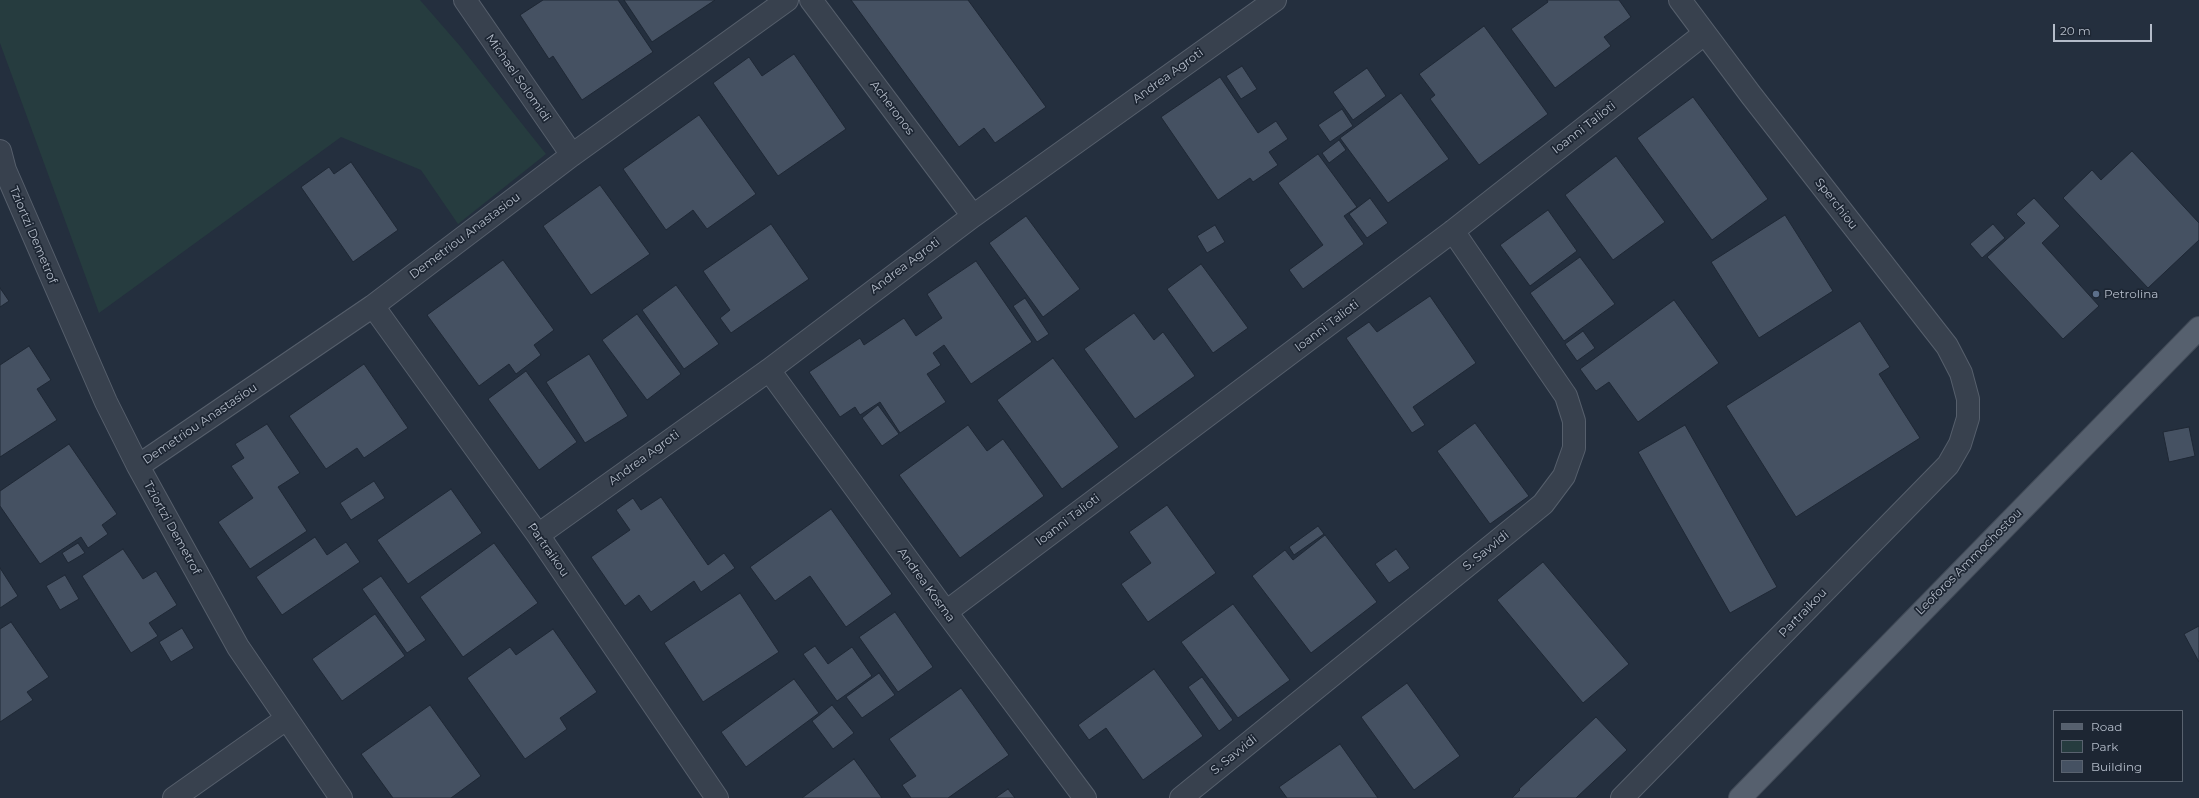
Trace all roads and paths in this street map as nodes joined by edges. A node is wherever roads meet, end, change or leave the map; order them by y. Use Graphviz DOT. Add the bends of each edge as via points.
graph roads {
  1 [pos="465,0"];
  2 [pos="787,0"];
  3 [pos="811,0"];
  4 [pos="1274,0"];
  5 [pos="1680,0"];
  6 [pos="1704,34"];
  7 [pos="572,155"];
  8 [pos="2,164"];
  9 [pos="972,216"];
  10 [pos="1453,231"];
  11 [pos="373,306"];
  12 [pos="2199,328"];
  13 [pos="769,370"];
  14 [pos="1968,418"];
  15 [pos="138,466"];
  16 [pos="538,535"];
  17 [pos="946,612"];
  18 [pos="286,719"];
  19 [pos="174,798"];
  20 [pos="341,798"];
  21 [pos="717,798"];
  22 [pos="1085,798"];
  23 [pos="1181,798"];
  24 [pos="1622,798"];
  25 [pos="1740,798"];
  1 -- 7 [label="street, Michael Solomidi"];
  2 -- 7 [label="street, Demetriou Anastasiou"];
  3 -- 9 [label="street, Acheronos"];
  4 -- 9 [label="street, Andrea Agroti"];
  5 -- 6 [label="street, Sperchiou"];
  6 -- 10 [label="street, Ioanni Talioti"];
  6 -- 14 [label="street, Sperchiou" via="1947,346 1961,373 1968,399"];
  7 -- 11 [label="street, Demetriou Anastasiou"];
  8 -- 15 [label="street, Tziortzi Demetrof" via="106,402"];
  9 -- 13 [label="street, Andrea Agroti"];
  10 -- 17 [label="street, Ioanni Talioti"];
  10 -- 23 [label="street, S. Savvidi" via="1566,396 1574,421 1574,448 1564,476 1543,504"];
  11 -- 15 [label="street, Demetriou Anastasiou"];
  11 -- 16 [label="street, Partraikou"];
  12 -- 25 [label="main road, Leoforos Ammochostou"];
  13 -- 16 [label="street, Andrea Agroti"];
  13 -- 17 [label="street, Andrea Kosma"];
  14 -- 24 [label="street, Partraikou" via="1960,444 1948,465"];
  15 -- 18 [label="street, Tziortzi Demetrof" via="238,647"];
  16 -- 21 [label="street, Partraikou"];
  17 -- 22 [label="street, Andrea Kosma"];
  18 -- 19 [label="street"];
  18 -- 20 [label="street, Tziortzi Demetrof"];
}
